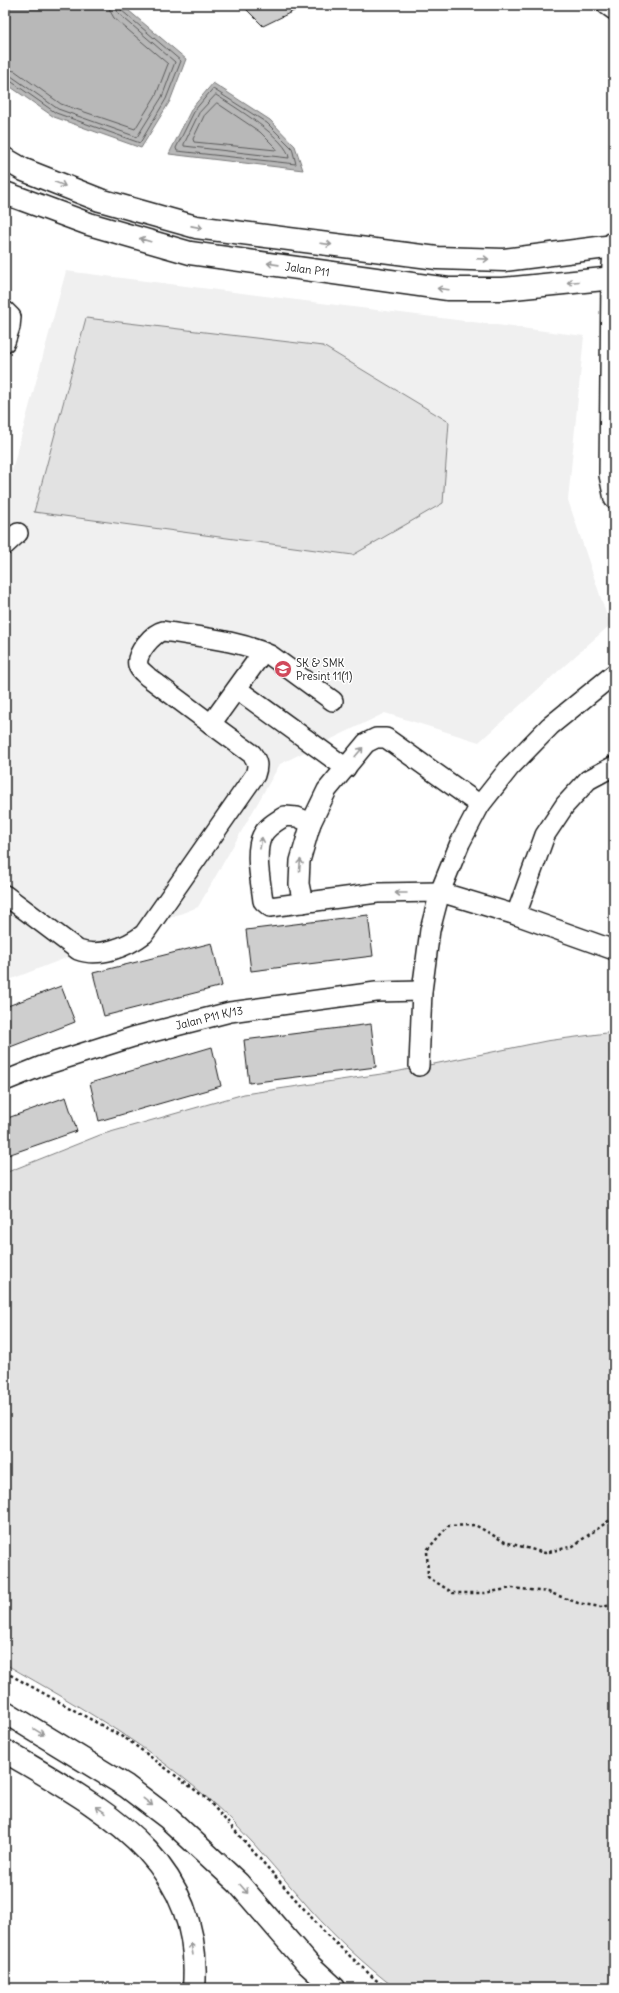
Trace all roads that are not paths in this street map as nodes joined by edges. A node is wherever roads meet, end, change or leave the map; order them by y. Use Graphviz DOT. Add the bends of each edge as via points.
graph roads {
  1 [pos="607,5"];
  2 [pos="614,10"];
  3 [pos="14,164"];
  4 [pos="7,194"];
  5 [pos="614,241"];
  6 [pos="614,246"];
  7 [pos="613,278"];
  8 [pos="5,311"];
  9 [pos="5,342"];
  10 [pos="612,475"];
  11 [pos="614,499"];
  12 [pos="263,652"];
  13 [pos="614,674"];
  14 [pos="237,689"];
  15 [pos="333,701"];
  16 [pos="211,724"];
  17 [pos="614,766"];
  18 [pos="346,768"];
  19 [pos="480,805"];
  20 [pos="311,823"];
  21 [pos="440,892"];
  22 [pos="5,895"];
  23 [pos="303,903"];
  24 [pos="516,915"];
  25 [pos="614,950"];
  26 [pos="422,991"];
  27 [pos="419,1066"];
  28 [pos="5,1080"];
  29 [pos="5,1712"];
  30 [pos="5,1751"];
  31 [pos="194,1988"];
  32 [pos="334,1988"];
  1 -- 2 [label="street"];
  3 -- 6 [label="main road, one-way" via="100,200 196,227 437,258 504,260"];
  7 -- 4 [label="main road, Jalan P11, one-way" via="503,289 448,289 190,253 88,224"];
  5 -- 6 [label="street"];
  6 -- 7 [label="street"];
  7 -- 10 [label="street"];
  8 -- 9 [label="street" via="10,317"];
  10 -- 11 [label="street"];
  12 -- 14 [label="street"];
  12 -- 15 [label="street"];
  12 -- 16 [label="street" via="243,645 163,631 150,638 138,658 141,670"];
  13 -- 19 [label="street" via="550,726 510,767"];
  14 -- 16 [label="street"];
  14 -- 18 [label="street"];
  16 -- 22 [label="street" via="252,754 258,766 255,775 144,934 126,945 88,954 78,950"];
  17 -- 24 [label="street" via="588,780 565,805 545,835"];
  18 -- 19 [label="street, one-way" via="366,743 376,738 386,738"];
  18 -- 20 [label="street" via="327,790"];
  19 -- 21 [label="street"];
  23 -- 20 [label="street, one-way" via="299,884 300,861"];
  23 -- 20 [label="street, one-way" via="270,907 266,904 263,901 258,858 262,836 272,824 285,816 297,817"];
  21 -- 23 [label="street, one-way" via="378,893"];
  21 -- 24 [label="street"];
  21 -- 26 [label="street" via="430,930"];
  24 -- 25 [label="street"];
  26 -- 27 [label="street"];
  26 -- 28 [label="street, Jalan P11 K/13" via="376,992 230,1012 133,1037"];
  29 -- 32 [label="main road, one-way" via="126,1786 168,1818 238,1883 308,1964"];
  31 -- 30 [label="main road, one-way" via="195,1967 181,1900 160,1866 114,1819"];
}
